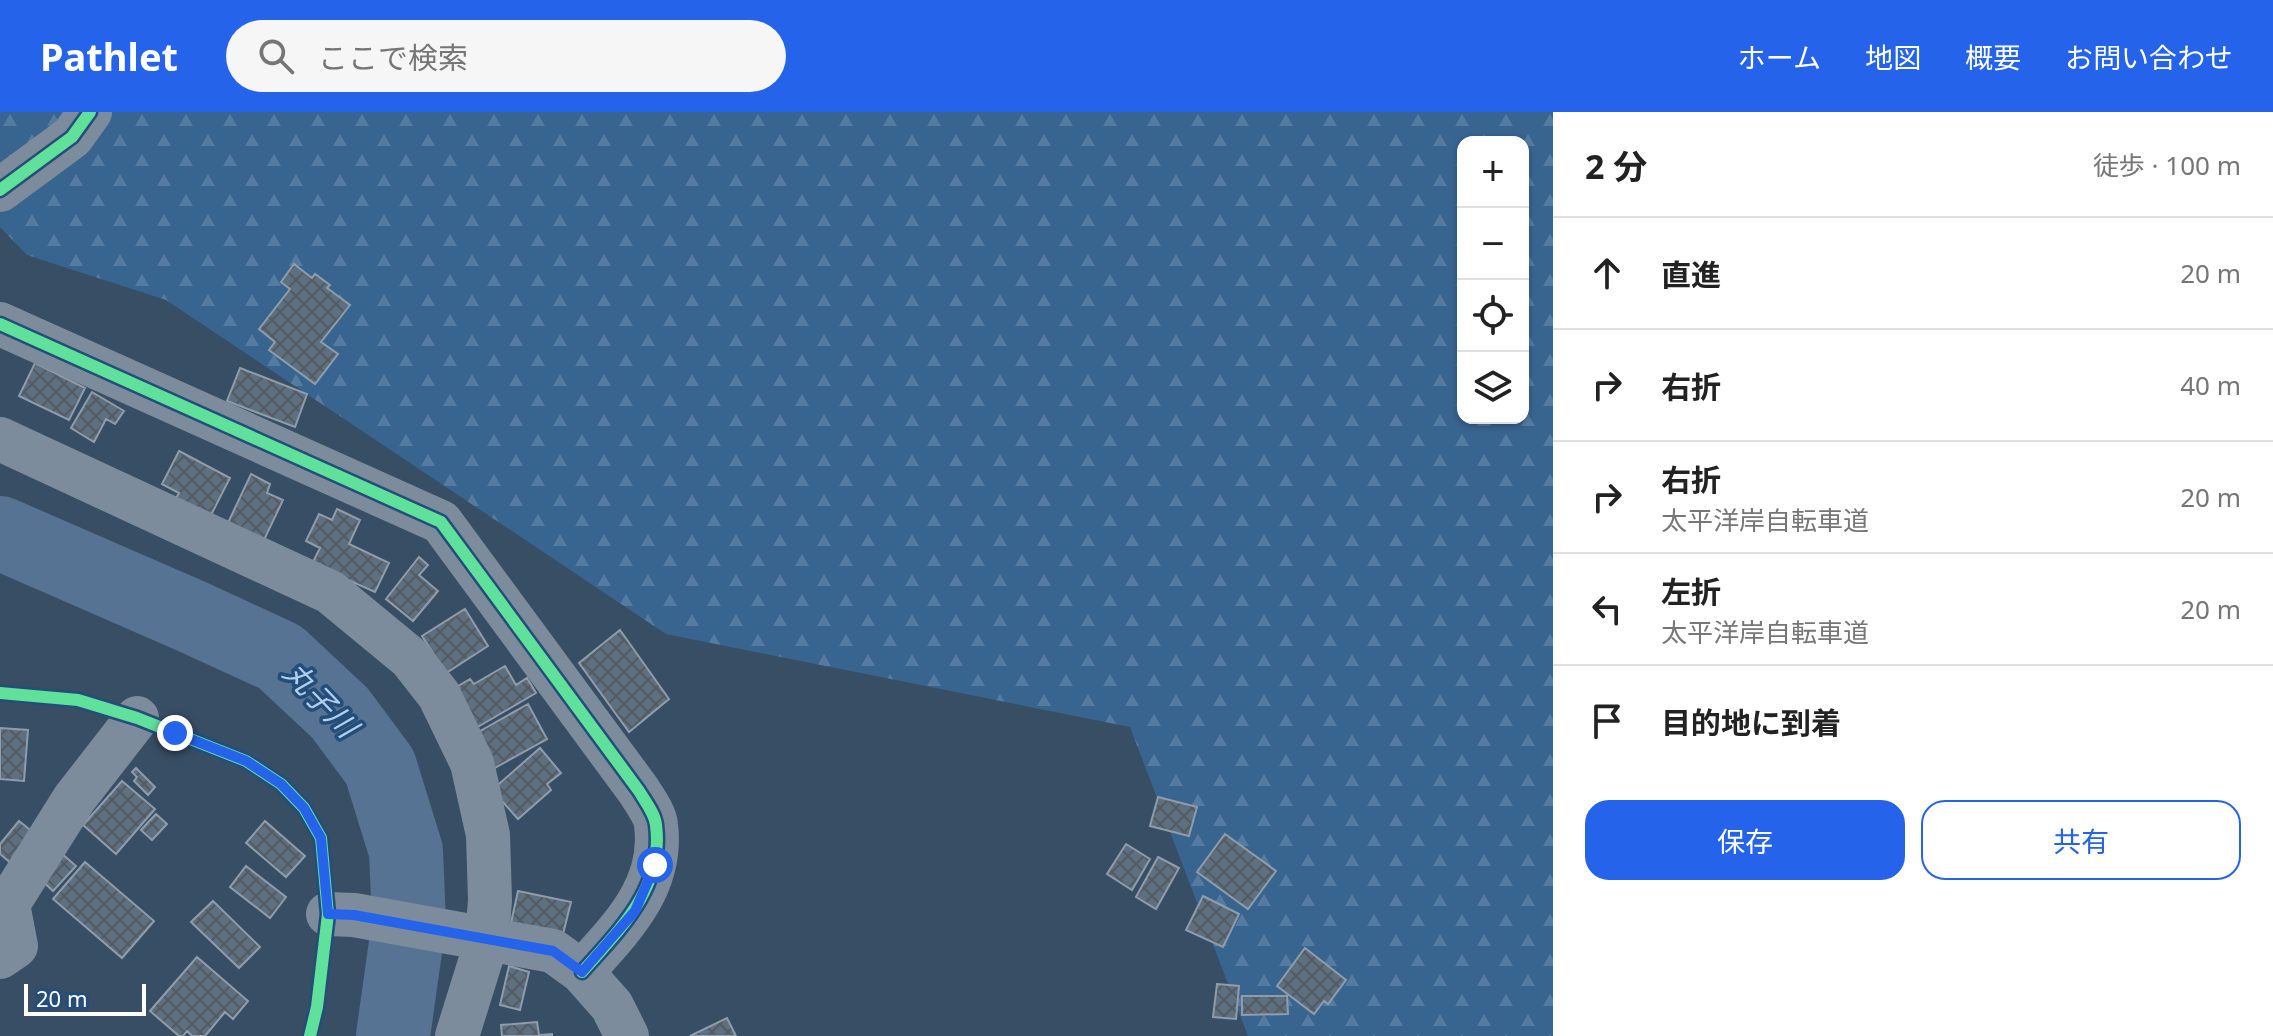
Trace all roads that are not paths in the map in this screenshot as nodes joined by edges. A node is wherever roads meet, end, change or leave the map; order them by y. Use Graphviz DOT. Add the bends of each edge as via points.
graph roads {
  1 [pos="90,112"];
  2 [pos="0,190"];
  3 [pos="0,324"];
  4 [pos="0,439"];
  5 [pos="137,718"];
  6 [pos="341,914"];
  7 [pos="480,939"];
  8 [pos="0,957"];
  9 [pos="582,972"];
  10 [pos="457,1036"];
  11 [pos="627,1036"];
  1 -- 2 [label="street" via="72,137"];
  3 -- 9 [label="street" via="441,522 639,791 656,822 655,865 635,911"];
  4 -- 7 [label="street" via="330,592 410,658 439,695 472,763 488,835 490,900"];
  5 -- 8 [label="street" via="74,799 8,904 16,946"];
  6 -- 7 [label="street"];
  7 -- 9 [label="street" via="553,951"];
  7 -- 10 [label="street"];
  9 -- 11 [label="street" via="612,1006"];
}
